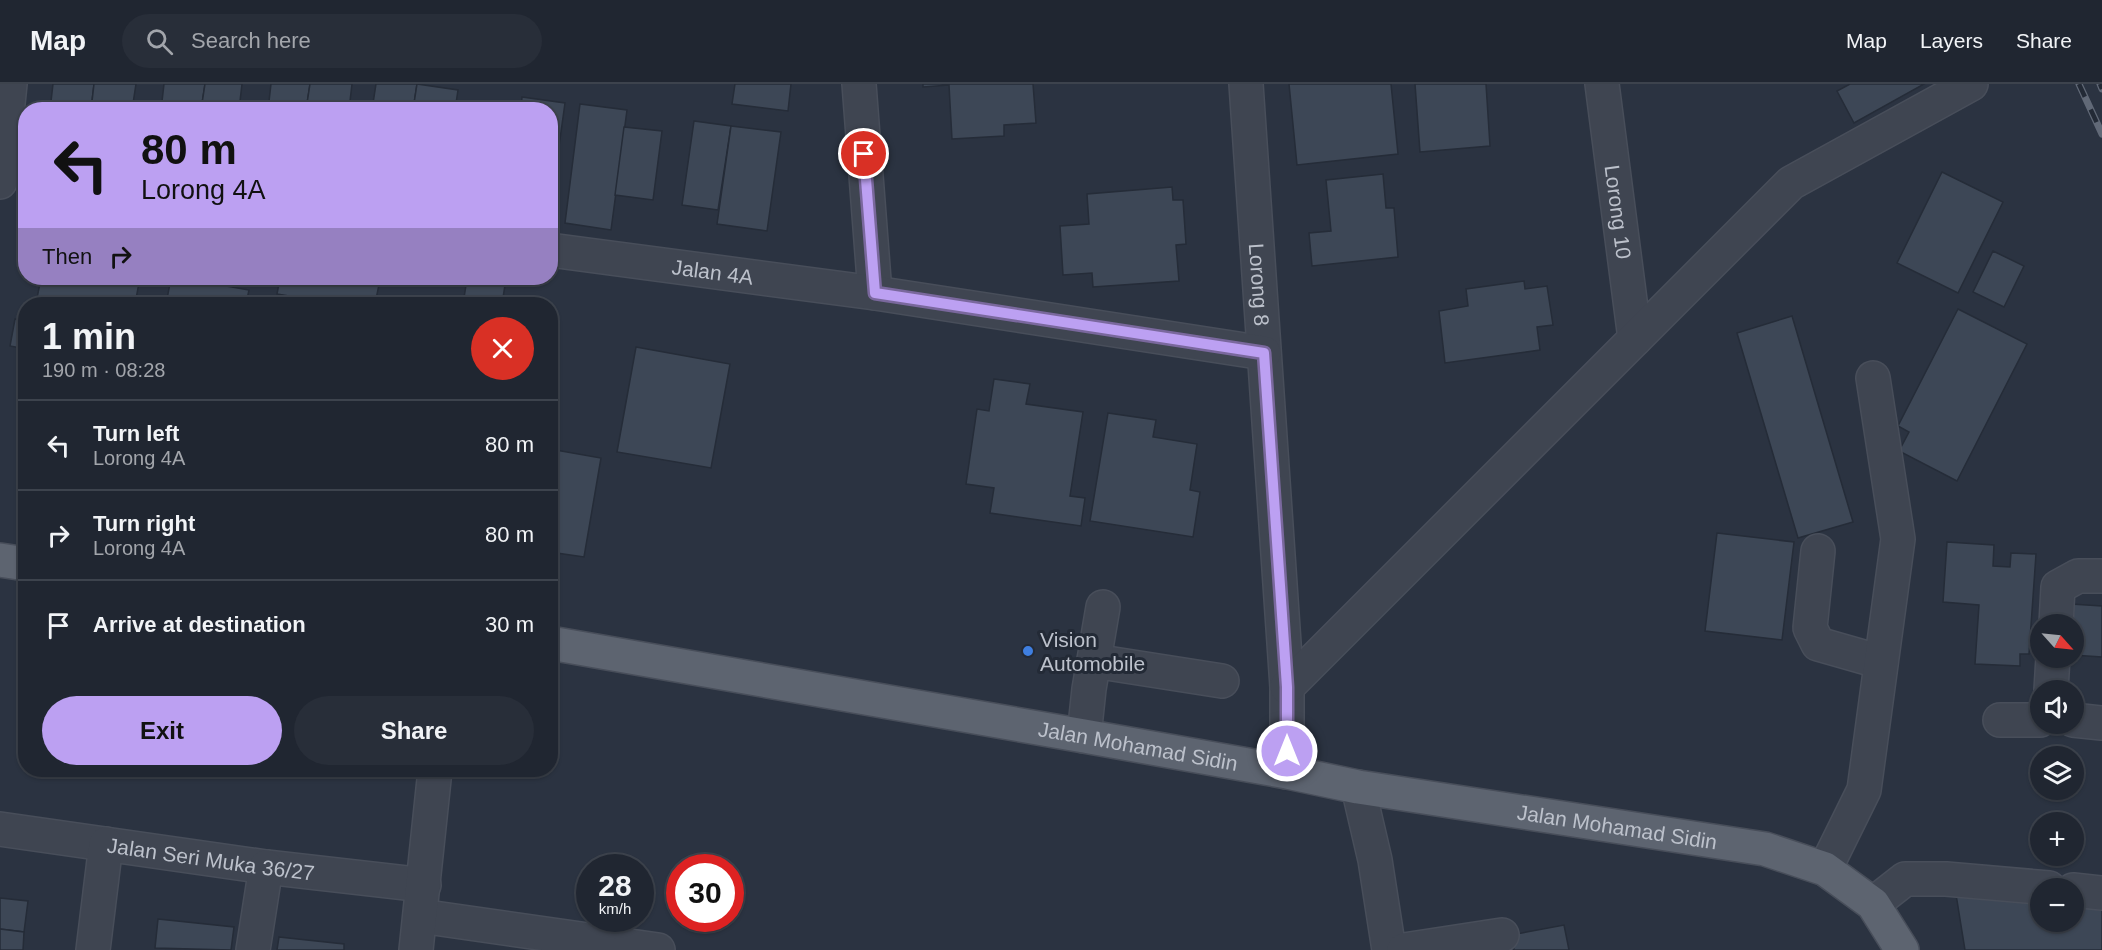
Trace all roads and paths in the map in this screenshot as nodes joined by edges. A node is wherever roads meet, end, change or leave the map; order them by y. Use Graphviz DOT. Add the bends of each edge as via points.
graph roads {
  1 [pos="10,84"];
  2 [pos="859,84"];
  3 [pos="1246,84"];
  4 [pos="1602,84"];
  5 [pos="1971,84"];
  6 [pos="0,177"];
  7 [pos="18,180"];
  8 [pos="0,182"];
  9 [pos="558,251"];
  10 [pos="875,293"];
  11 [pos="1635,339"];
  12 [pos="1264,353"];
  13 [pos="1873,378"];
  14 [pos="1818,551"];
  15 [pos="0,560"];
  16 [pos="18,563"];
  17 [pos="2102,576"];
  18 [pos="1103,607"];
  19 [pos="2057,614"];
  20 [pos="558,644"];
  21 [pos="1094,661"];
  22 [pos="1881,662"];
  23 [pos="1222,681"];
  24 [pos="1287,687"];
  25 [pos="2000,720"];
  26 [pos="2030,720"];
  27 [pos="2084,721"];
  28 [pos="2102,723"];
  29 [pos="1084,736"];
  30 [pos="1287,772"];
  31 [pos="434,777"];
  32 [pos="1358,787"];
  33 [pos="0,829"];
  34 [pos="106,844"];
  35 [pos="266,867"];
  36 [pos="1825,869"];
  37 [pos="2030,886"];
  38 [pos="2084,891"];
  39 [pos="2102,893"];
  40 [pos="422,901"];
  41 [pos="1873,904"];
  42 [pos="1502,935"];
  43 [pos="501,938"];
  44 [pos="93,950"];
  45 [pos="253,950"];
  46 [pos="416,950"];
  47 [pos="658,950"];
  48 [pos="1389,950"];
  49 [pos="1404,950"];
  50 [pos="1902,950"];
  1 -- 6 [label="street"];
  2 -- 10 [label="street"];
  3 -- 12 [label="street, Lorong 8"];
  4 -- 11 [label="street, Lorong 10"];
  5 -- 11 [label="street" via="1791,183"];
  6 -- 7 [label="street"];
  6 -- 8 [label="street"];
  9 -- 10 [label="street, Jalan 4A"];
  10 -- 12 [label="street, Jalan 4A"];
  11 -- 24 [label="street"];
  12 -- 24 [label="street, Lorong 8"];
  13 -- 22 [label="street" via="1898,539"];
  14 -- 22 [label="street" via="1810,628 1818,644"];
  15 -- 16 [label="main road"];
  17 -- 19 [label="street" via="2079,576 2058,587"];
  18 -- 21 [label="street"];
  20 -- 29 [label="main road, Jalan Mohamad Sidin"];
  21 -- 23 [label="street"];
  21 -- 29 [label="street"];
  22 -- 36 [label="street" via="1864,790"];
  24 -- 30 [label="street, Lorong 8"];
  25 -- 26 [label="street"];
  27 -- 28 [label="street"];
  29 -- 30 [label="main road, Jalan Mohamad Sidin"];
  30 -- 32 [label="main road, Jalan Mohamad Sidin"];
  31 -- 40 [label="street"];
  32 -- 36 [label="main road, Jalan Mohamad Sidin" via="1765,849"];
  32 -- 48 [label="street" via="1375,860"];
  33 -- 34 [label="street, Jalan Seri Muka 36/27"];
  34 -- 35 [label="street, Jalan Seri Muka 36/27"];
  34 -- 44 [label="street"];
  35 -- 40 [label="street, Jalan Seri Muka 36/27"];
  35 -- 45 [label="street"];
  36 -- 41 [label="main road, Jalan Mohamad Sidin"];
  37 -- 41 [label="street" via="1905,879"];
  38 -- 39 [label="street"];
  40 -- 43 [label="street, Jalan Seri Muka 36/27"];
  40 -- 46 [label="street"];
  41 -- 50 [label="main road, Jalan Mohamad Sidin"];
  42 -- 49 [label="street"];
  43 -- 47 [label="street, Jalan Seri Muka 36/27"];
}
